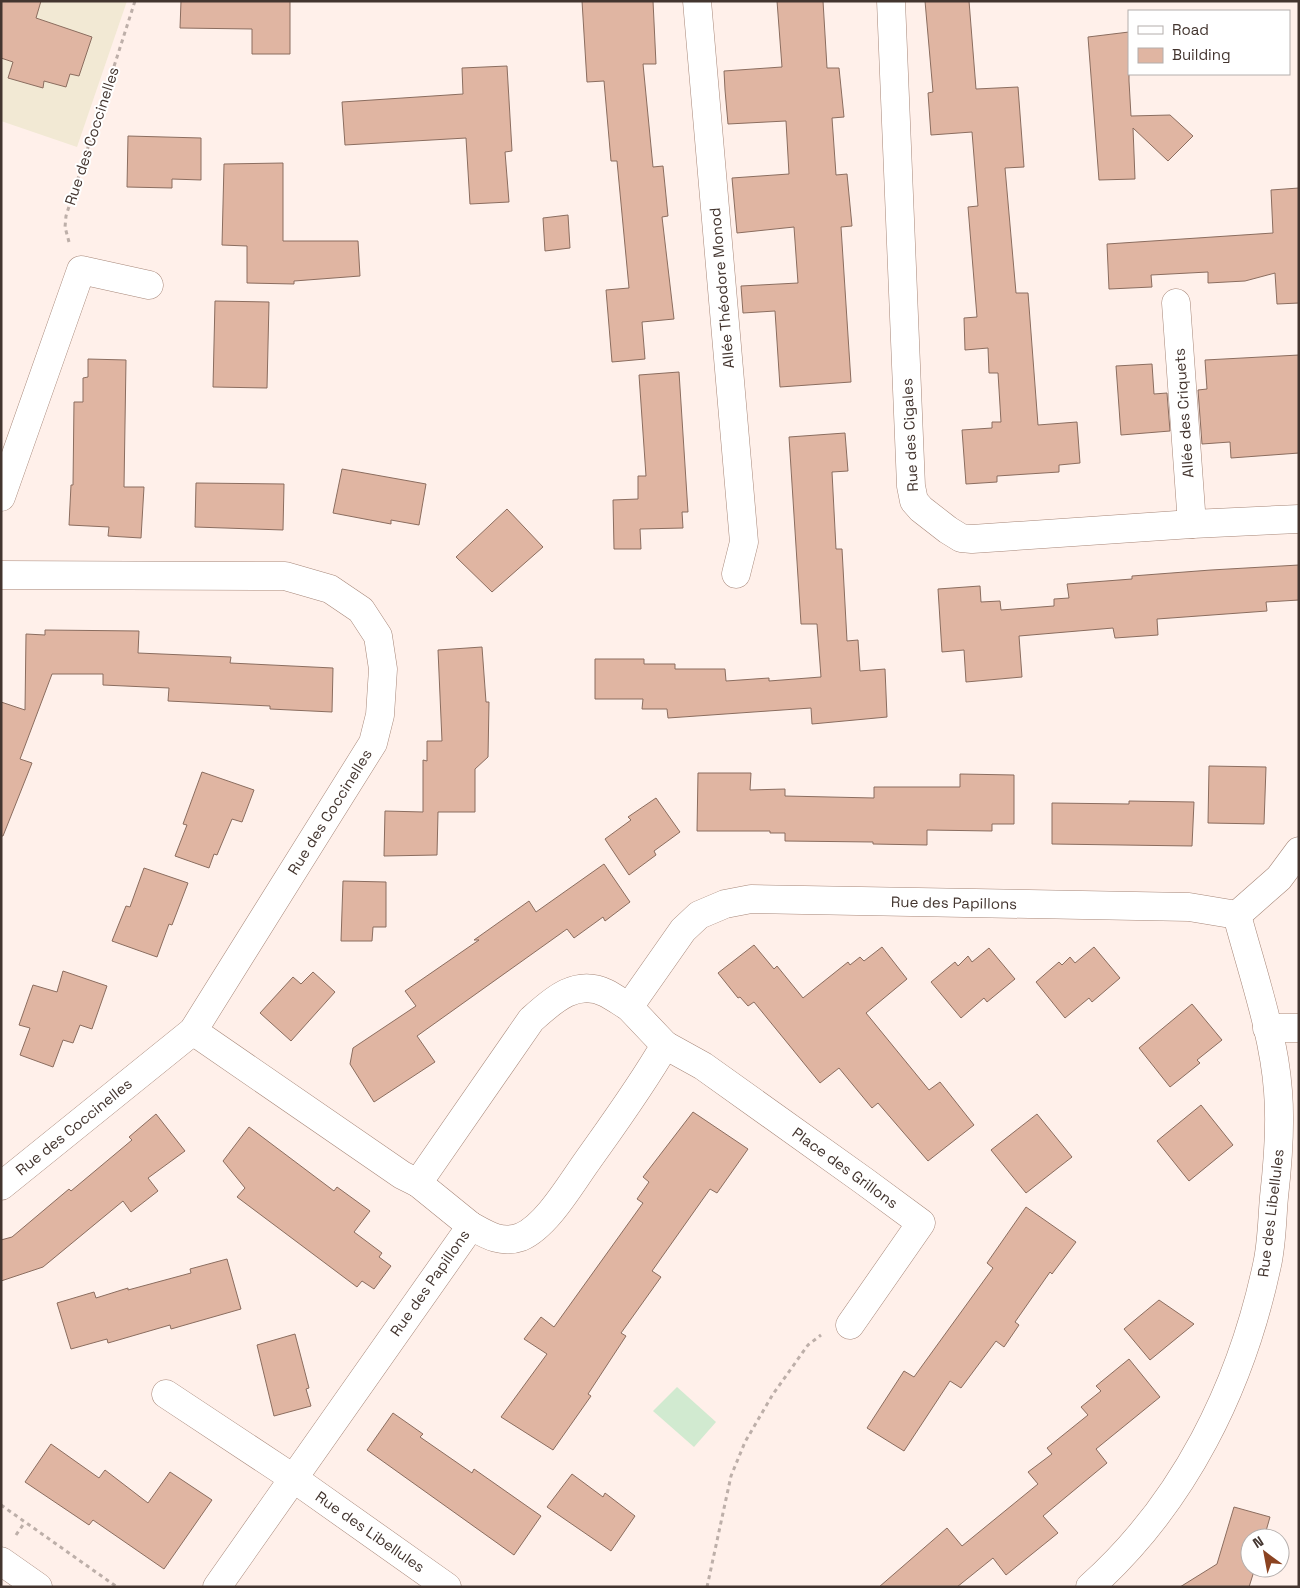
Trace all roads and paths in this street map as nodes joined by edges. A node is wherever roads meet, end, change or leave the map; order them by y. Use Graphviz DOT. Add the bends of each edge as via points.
graph roads {
  1 [pos="135,1"];
  2 [pos="697,1"];
  3 [pos="891,1"];
  4 [pos="81,270"];
  5 [pos="149,285"];
  6 [pos="1176,302"];
  7 [pos="1,497"];
  8 [pos="1299,519"];
  9 [pos="1192,524"];
  10 [pos="736,574"];
  11 [pos="1,575"];
  12 [pos="1299,852"];
  13 [pos="1237,915"];
  14 [pos="629,1007"];
  15 [pos="1267,1028"];
  16 [pos="1299,1028"];
  17 [pos="193,1031"];
  18 [pos="665,1045"];
  19 [pos="418,1183"];
  20 [pos="1,1186"];
  21 [pos="471,1226"];
  22 [pos="850,1325"];
  23 [pos="166,1394"];
  24 [pos="293,1478"];
  25 [pos="1,1505"];
  26 [pos="1,1561"];
  27 [pos="38,1587"];
  28 [pos="117,1587"];
  29 [pos="217,1587"];
  30 [pos="447,1587"];
  31 [pos="707,1587"];
  32 [pos="1090,1587"];
  1 -- 4 [label="path, Rue des Coccinelles" via="66,216 65,227"];
  2 -- 10 [label="street, Allée Théodore Monod" via="744,542"];
  3 -- 9 [label="street, Rue des Cigales" via="914,501 948,530 961,538 972,539"];
  4 -- 5 [label="street"];
  4 -- 7 [label="street"];
  6 -- 9 [label="street, Allée des Criquets"];
  8 -- 9 [label="street, Rue des Cigales"];
  11 -- 17 [label="street, Rue des Coccinelles" via="285,576 330,589 361,610 378,636 383,669 380,715 373,744"];
  12 -- 13 [label="street" via="1279,878"];
  13 -- 14 [label="street, Rue des Papillons" via="1189,907 752,899 725,904 699,915 684,930"];
  13 -- 15 [label="street, Rue des Libellules"];
  14 -- 18 [label="street"];
  14 -- 19 [label="street" via="605,992 588,988 569,991 551,1001 532,1020"];
  15 -- 16 [label="street"];
  15 -- 32 [label="street, Rue des Libellules" via="1278,1091 1280,1144 1268,1263 1245,1347 1215,1421 1180,1483 1145,1531"];
  17 -- 19 [label="street"];
  17 -- 20 [label="street, Rue des Coccinelles"];
  18 -- 21 [label="street, Rue des Papillons" via="643,1082 549,1214 522,1236 506,1240 492,1238"];
  18 -- 22 [label="street, Place des Grillons" via="703,1066 921,1223"];
  19 -- 21 [label="street"];
  21 -- 24 [label="street, Rue des Papillons"];
  22 -- 31 [label="path" via="825,1332 808,1345 773,1394 745,1442 731,1476"];
  23 -- 24 [label="street"];
  24 -- 29 [label="street, Rue des Papillons"];
  24 -- 30 [label="street, Rue des Libellules"];
  25 -- 28 [label="path"];
  26 -- 27 [label="street"];
}
